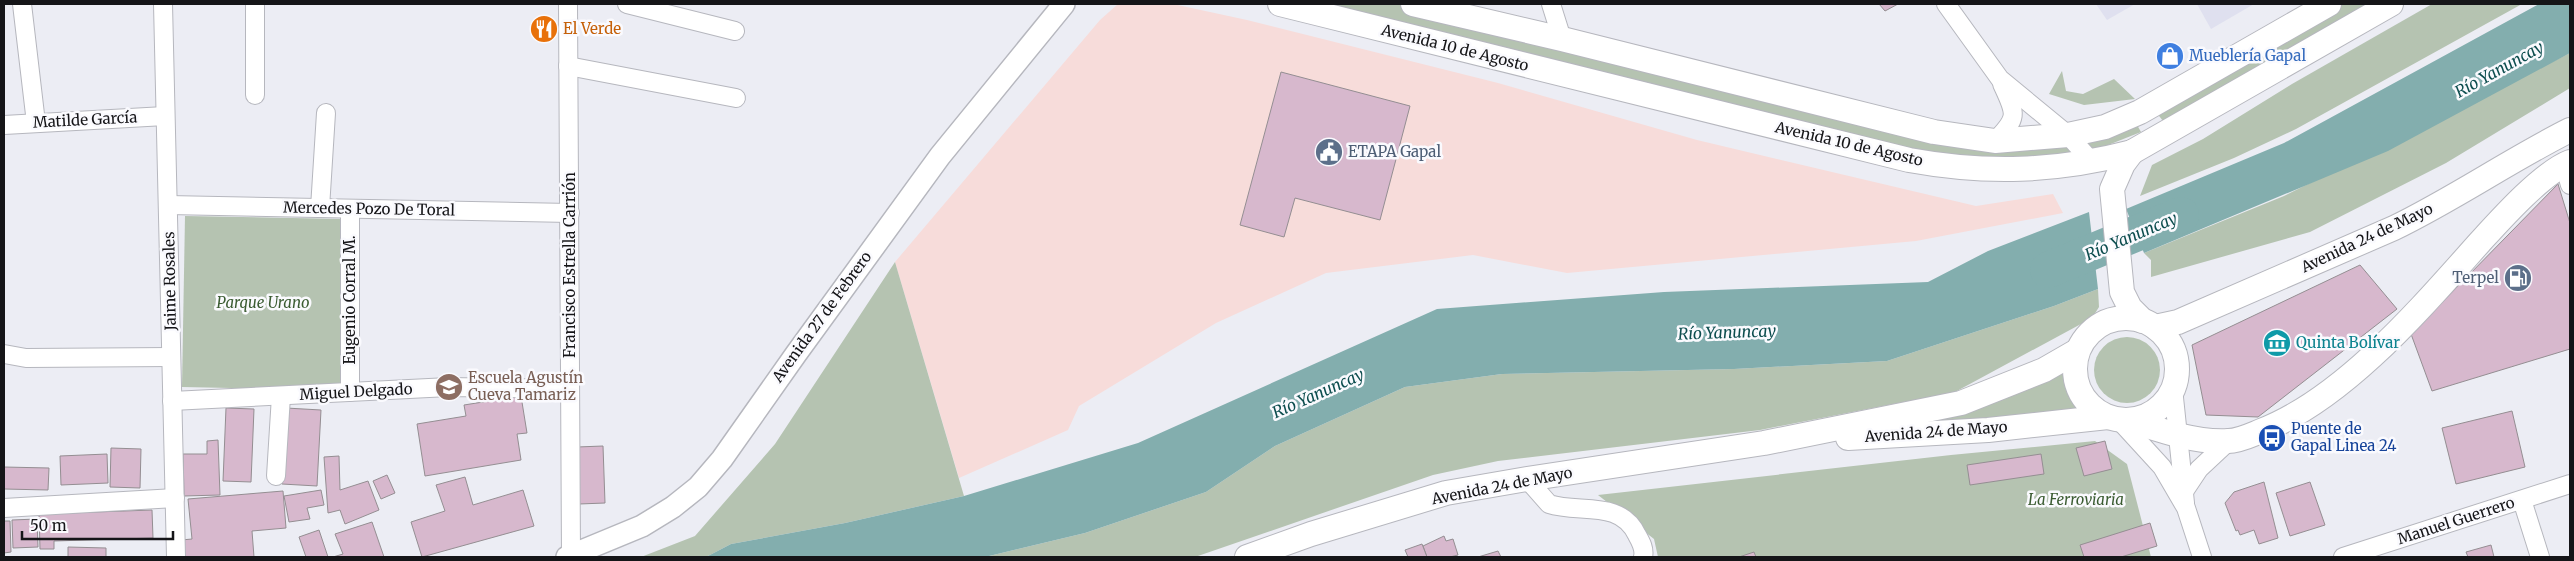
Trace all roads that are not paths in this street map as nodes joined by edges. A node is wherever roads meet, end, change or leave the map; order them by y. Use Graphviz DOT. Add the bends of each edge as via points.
graph roads {
  1 [pos="22,4"];
  2 [pos="163,4"];
  3 [pos="255,4"];
  4 [pos="566,4"];
  5 [pos="627,4"];
  6 [pos="1064,4"];
  7 [pos="1076,4"];
  8 [pos="1280,4"];
  9 [pos="1413,4"];
  10 [pos="1551,4"];
  11 [pos="1946,4"];
  12 [pos="2329,4"];
  13 [pos="2391,4"];
  14 [pos="735,31"];
  15 [pos="1043,33"];
  16 [pos="1562,38"];
  17 [pos="568,66"];
  18 [pos="2000,79"];
  19 [pos="255,96"];
  20 [pos="736,98"];
  21 [pos="326,112"];
  22 [pos="165,116"];
  23 [pos="36,123"];
  24 [pos="4,125"];
  25 [pos="2570,130"];
  26 [pos="2068,135"];
  27 [pos="1995,141"];
  28 [pos="2132,152"];
  29 [pos="2092,162"];
  30 [pos="2568,170"];
  31 [pos="2112,189"];
  32 [pos="168,205"];
  33 [pos="320,208"];
  34 [pos="350,209"];
  35 [pos="570,213"];
  36 [pos="2122,292"];
  37 [pos="2149,324"];
  38 [pos="2094,328"];
  39 [pos="2077,351"];
  40 [pos="4,354"];
  41 [pos="172,357"];
  42 [pos="2173,388"];
  43 [pos="570,389"];
  44 [pos="350,392"];
  45 [pos="281,396"];
  46 [pos="172,401"];
  47 [pos="2118,419"];
  48 [pos="2177,435"];
  49 [pos="2229,441"];
  50 [pos="1764,443"];
  51 [pos="276,476"];
  52 [pos="1527,479"];
  53 [pos="2570,484"];
  54 [pos="2184,490"];
  55 [pos="175,498"];
  56 [pos="2522,500"];
  57 [pos="4,508"];
  58 [pos="2186,508"];
  59 [pos="2386,551"];
  60 [pos="176,557"];
  61 [pos="569,557"];
  62 [pos="1247,557"];
  63 [pos="1643,557"];
  64 [pos="2202,557"];
  65 [pos="2343,557"];
  66 [pos="2540,557"];
  1 -- 23 [label="street"];
  2 -- 22 [label="street, Jaime Rosales"];
  3 -- 19 [label="street"];
  4 -- 17 [label="street, Francisco Estrella Carrión"];
  5 -- 14 [label="street"];
  6 -- 15 [label="street, Avenida 27 de Febrero"];
  7 -- 15 [label="street, Avenida 27 de Febrero"];
  8 -- 29 [label="main road, Avenida 10 de Agosto" via="1909,160 1994,170"];
  9 -- 16 [label="main road, Avenida 10 de Agosto"];
  10 -- 16 [label="street"];
  11 -- 18 [label="street"];
  12 -- 26 [label="main road, Avenida 10 de Agosto" via="2140,112 2105,127"];
  13 -- 28 [label="main road, Avenida 10 de Agosto"];
  15 -- 61 [label="street, Avenida 27 de Febrero" via="940,156 722,459 698,487 642,526"];
  16 -- 27 [label="main road, Avenida 10 de Agosto" via="1934,132"];
  17 -- 20 [label="street"];
  17 -- 35 [label="street, Francisco Estrella Carrión"];
  18 -- 26 [label="street"];
  18 -- 27 [label="street" via="2014,108 2014,117 2011,125"];
  21 -- 33 [label="street"];
  22 -- 23 [label="street, Matilde García"];
  22 -- 32 [label="street, Jaime Rosales"];
  23 -- 24 [label="street, Matilde García"];
  25 -- 37 [label="main road, Avenida 24 de Mayo" via="2394,228 2178,322"];
  26 -- 27 [label="main road, Avenida 10 de Agosto"];
  26 -- 29 [label="street"];
  28 -- 29 [label="main road, Avenida 10 de Agosto"];
  28 -- 31 [label="main road"];
  29 -- 31 [label="main road"];
  30 -- 49 [label="main road, Avenida 24 de Mayo" via="2544,178 2372,355 2321,400 2280,424"];
  31 -- 36 [label="main road"];
  32 -- 33 [label="street, Mercedes Pozo De Toral"];
  32 -- 41 [label="street, Jaime Rosales"];
  33 -- 34 [label="street, Mercedes Pozo De Toral"];
  34 -- 35 [label="street, Mercedes Pozo De Toral"];
  34 -- 44 [label="street, Eugenio Corral M."];
  35 -- 43 [label="street, Francisco Estrella Carrión"];
  36 -- 37 [label="main road" via="2130,308"];
  36 -- 38 [label="main road" via="2114,307"];
  37 -- 38 [label="main road" via="2118,318"];
  37 -- 42 [label="main road" via="2166,336 2177,361"];
  38 -- 39 [label="main road"];
  39 -- 47 [label="main road" via="2074,371 2079,390 2091,407"];
  39 -- 50 [label="main road, Avenida 24 de Mayo" via="2044,370 1961,402"];
  40 -- 41 [label="street" via="26,358"];
  41 -- 46 [label="street, Jaime Rosales"];
  42 -- 47 [label="main road" via="2168,398 2150,414"];
  42 -- 48 [label="street"];
  43 -- 44 [label="street, Miguel Delgado" via="449,387"];
  43 -- 61 [label="street, Francisco Estrella Carrión"];
  44 -- 45 [label="street, Miguel Delgado"];
  45 -- 46 [label="street, Miguel Delgado"];
  45 -- 51 [label="street"];
  46 -- 55 [label="street, Jaime Rosales"];
  47 -- 48 [label="main road, Avenida 24 de Mayo"];
  47 -- 50 [label="main road, Avenida 24 de Mayo"];
  47 -- 58 [label="street" via="2162,467"];
  48 -- 49 [label="main road, Avenida 24 de Mayo"];
  48 -- 54 [label="street"];
  49 -- 54 [label="street" via="2199,468"];
  50 -- 52 [label="main road, Avenida 24 de Mayo"];
  52 -- 62 [label="main road, Avenida 24 de Mayo" via="1446,493"];
  52 -- 63 [label="street" via="1548,504 1605,510 1630,522 1641,542"];
  53 -- 56 [label="street, Manuel Guerrero"];
  54 -- 58 [label="street"];
  55 -- 57 [label="street"];
  55 -- 60 [label="street, Jaime Rosales"];
  56 -- 59 [label="street, Manuel Guerrero"];
  56 -- 66 [label="street"];
  58 -- 64 [label="street"];
  59 -- 65 [label="street, Manuel Guerrero"];
}
